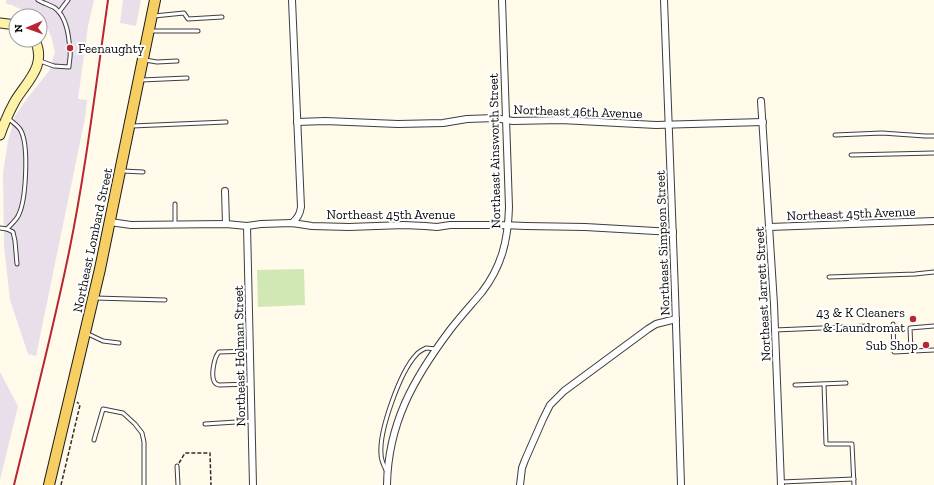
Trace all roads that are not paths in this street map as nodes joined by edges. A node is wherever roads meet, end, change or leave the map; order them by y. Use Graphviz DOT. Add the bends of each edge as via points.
graph roads {
  1 [pos="38,0"];
  2 [pos="68,0"];
  3 [pos="155,0"];
  4 [pos="292,0"];
  5 [pos="502,0"];
  6 [pos="664,0"];
  7 [pos="59,12"];
  8 [pos="152,16"];
  9 [pos="222,17"];
  10 [pos="149,31"];
  11 [pos="198,31"];
  12 [pos="37,48"];
  13 [pos="143,60"];
  14 [pos="38,61"];
  15 [pos="177,61"];
  16 [pos="187,78"];
  17 [pos="139,80"];
  18 [pos="761,101"];
  19 [pos="7,117"];
  20 [pos="507,120"];
  21 [pos="226,122"];
  22 [pos="298,122"];
  23 [pos="763,122"];
  24 [pos="668,125"];
  25 [pos="130,126"];
  26 [pos="0,135"];
  27 [pos="835,135"];
  28 [pos="934,136"];
  29 [pos="934,153"];
  30 [pos="851,155"];
  31 [pos="121,170"];
  32 [pos="143,172"];
  33 [pos="225,191"];
  34 [pos="175,204"];
  35 [pos="934,220"];
  36 [pos="110,222"];
  37 [pos="292,223"];
  38 [pos="226,224"];
  39 [pos="175,225"];
  40 [pos="247,226"];
  41 [pos="508,226"];
  42 [pos="769,227"];
  43 [pos="0,228"];
  44 [pos="7,229"];
  45 [pos="673,232"];
  46 [pos="17,264"];
  47 [pos="934,272"];
  48 [pos="829,277"];
  49 [pos="94,298"];
  50 [pos="165,300"];
  51 [pos="676,319"];
  52 [pos="893,324"];
  53 [pos="868,326"];
  54 [pos="934,326"];
  55 [pos="775,330"];
  56 [pos="85,333"];
  57 [pos="118,343"];
  58 [pos="436,349"];
  59 [pos="934,350"];
  60 [pos="250,351"];
  61 [pos="911,351"];
  62 [pos="846,383"];
  63 [pos="251,384"];
  64 [pos="824,384"];
  65 [pos="795,385"];
  66 [pos="252,421"];
  67 [pos="205,424"];
  68 [pos="94,440"];
  69 [pos="177,466"];
  70 [pos="387,473"];
  71 [pos="854,478"];
  72 [pos="781,483"];
  73 [pos="49,485"];
  74 [pos="144,485"];
  75 [pos="178,485"];
  76 [pos="253,485"];
  77 [pos="387,485"];
  78 [pos="520,485"];
  79 [pos="681,485"];
  80 [pos="854,485"];
  1 -- 7 [label="lane"];
  2 -- 7 [label="lane"];
  3 -- 8 [label="main road, Northeast Lombard Street"];
  4 -- 22 [label="street"];
  5 -- 20 [label="street, Northeast Ainsworth Street"];
  6 -- 24 [label="street, Northeast Simpson Street"];
  7 -- 14 [label="lane" via="68,36 69,67"];
  8 -- 9 [label="lane" via="184,14 188,19"];
  8 -- 10 [label="main road, Northeast Lombard Street"];
  10 -- 11 [label="lane"];
  10 -- 13 [label="main road, Northeast Lombard Street"];
  12 -- 14 [label="street"];
  13 -- 15 [label="lane"];
  13 -- 17 [label="main road, Northeast Lombard Street"];
  14 -- 19 [label="street" via="35,72 15,100"];
  16 -- 17 [label="lane"];
  17 -- 25 [label="main road, Northeast Lombard Street"];
  18 -- 23 [label="street, Northeast Jarrett Street"];
  19 -- 26 [label="street"];
  19 -- 44 [label="lane" via="22,133 25,145 25,179 23,203 18,216"];
  20 -- 22 [label="street, Northeast 46th Avenue" via="467,119 443,123 398,124"];
  20 -- 24 [label="street, Northeast 46th Avenue"];
  20 -- 41 [label="street, Northeast Ainsworth Street"];
  21 -- 25 [label="lane"];
  22 -- 37 [label="street" via="301,207 297,220"];
  23 -- 24 [label="street, Northeast 46th Avenue"];
  23 -- 42 [label="street, Northeast Jarrett Street"];
  24 -- 45 [label="street, Northeast Simpson Street"];
  25 -- 31 [label="main road, Northeast Lombard Street"];
  27 -- 28 [label="lane" via="882,132"];
  29 -- 30 [label="lane"];
  31 -- 32 [label="lane"];
  31 -- 36 [label="main road, Northeast Lombard Street"];
  33 -- 38 [label="street"];
  34 -- 39 [label="lane"];
  35 -- 42 [label="street, Northeast 45th Avenue"];
  36 -- 39 [label="street, Northeast 45th Avenue" via="131,225"];
  36 -- 49 [label="main road, Northeast Lombard Street"];
  37 -- 40 [label="street, Northeast 45th Avenue"];
  37 -- 41 [label="street, Northeast 45th Avenue" via="349,227"];
  38 -- 39 [label="street, Northeast 45th Avenue"];
  38 -- 40 [label="street, Northeast 45th Avenue"];
  40 -- 60 [label="street, Northeast Holman Street"];
  41 -- 45 [label="street, Northeast 45th Avenue"];
  41 -- 58 [label="street, Northeast Ainsworth Street" via="499,264 494,273"];
  42 -- 55 [label="street, Northeast Jarrett Street"];
  43 -- 44 [label="lane"];
  44 -- 46 [label="lane" via="13,232"];
  45 -- 51 [label="street, Northeast Simpson Street"];
  47 -- 48 [label="lane"];
  49 -- 50 [label="lane"];
  49 -- 56 [label="main road, Northeast Lombard Street"];
  51 -- 78 [label="street" via="656,324 648,329 556,398 546,412 525,460"];
  51 -- 79 [label="street, Northeast Simpson Street"];
  52 -- 61 [label="lane" via="894,352"];
  53 -- 55 [label="lane"];
  54 -- 61 [label="lane" via="910,328"];
  55 -- 72 [label="street, Northeast Jarrett Street"];
  56 -- 57 [label="lane" via="103,341"];
  56 -- 73 [label="main road, Northeast Lombard Street"];
  58 -- 70 [label="street, Northeast Ainsworth Street" via="420,373 400,413"];
  58 -- 70 [label="lane" via="426,348 416,355 405,372 392,403 384,426 381,446 382,461"];
  59 -- 61 [label="lane"];
  60 -- 63 [label="street, Northeast Holman Street"];
  60 -- 63 [label="lane" via="219,352 212,374 213,380 219,385"];
  62 -- 64 [label="lane"];
  63 -- 66 [label="street, Northeast Holman Street"];
  64 -- 65 [label="lane"];
  64 -- 71 [label="lane" via="826,444 852,444"];
  66 -- 67 [label="lane"];
  66 -- 76 [label="street, Northeast Holman Street"];
  68 -- 74 [label="lane" via="103,409 123,413 142,433"];
  69 -- 75 [label="lane"];
  70 -- 77 [label="street, Northeast Ainsworth Street"];
  71 -- 72 [label="lane"];
  71 -- 80 [label="lane"];
}
